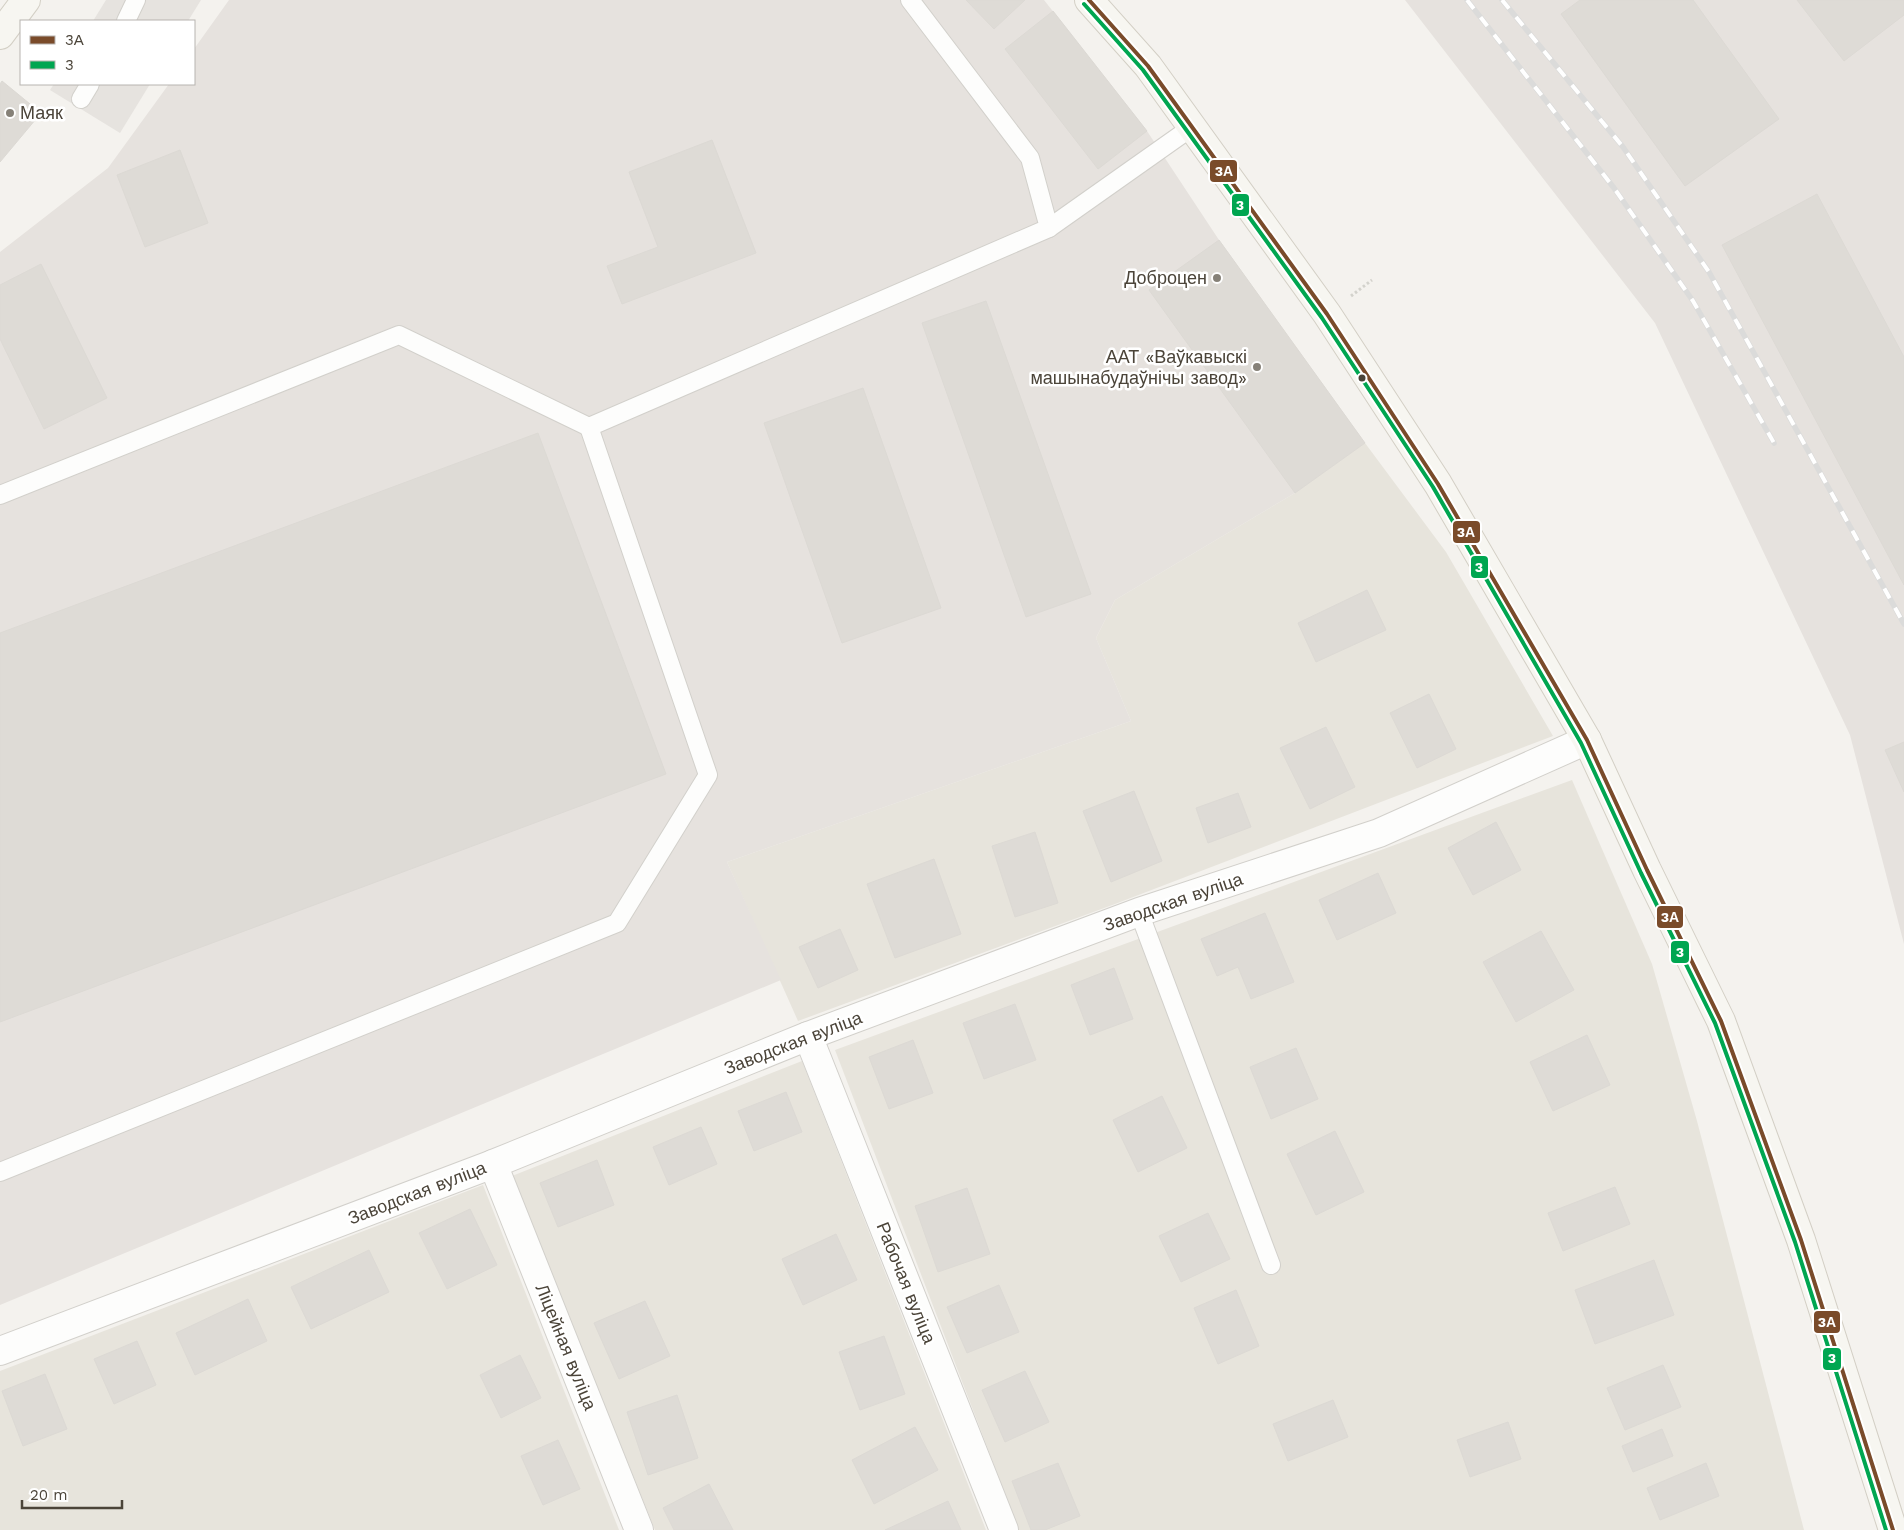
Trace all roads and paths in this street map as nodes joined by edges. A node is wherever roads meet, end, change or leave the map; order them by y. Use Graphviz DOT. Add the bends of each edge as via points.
graph roads {
  1 [pos="26,0"];
  2 [pos="136,0"];
  3 [pos="910,0"];
  4 [pos="1089,0"];
  5 [pos="126,20"];
  6 [pos="0,35"];
  7 [pos="1192,127"];
  8 [pos="1050,228"];
  9 [pos="589,427"];
  10 [pos="0,495"];
  11 [pos="1587,740"];
  12 [pos="1139,912"];
  13 [pos="808,1036"];
  14 [pos="493,1164"];
  15 [pos="0,1172"];
  16 [pos="1271,1265"];
  17 [pos="0,1351"];
  18 [pos="639,1530"];
  19 [pos="1004,1530"];
  20 [pos="1893,1530"];
  1 -- 6 [label="street"];
  2 -- 5 [label="lane"];
  3 -- 8 [label="lane" via="1030,158"];
  4 -- 7 [label="street" via="1148,66"];
  7 -- 8 [label="lane"];
  7 -- 11 [label="street" via="1327,314 1438,484"];
  8 -- 9 [label="lane"];
  9 -- 10 [label="lane" via="399,335"];
  9 -- 15 [label="lane" via="708,775 617,923"];
  11 -- 12 [label="street, Заводская вуліца" via="1379,833"];
  11 -- 20 [label="street" via="1721,1021 1802,1240"];
  12 -- 13 [label="street, Заводская вуліца"];
  12 -- 16 [label="lane"];
  13 -- 14 [label="street, Заводская вуліца"];
  13 -- 19 [label="street, Рабочая вуліца"];
  14 -- 17 [label="street, Заводская вуліца"];
  14 -- 18 [label="street, Ліцейная вуліца"];
}
